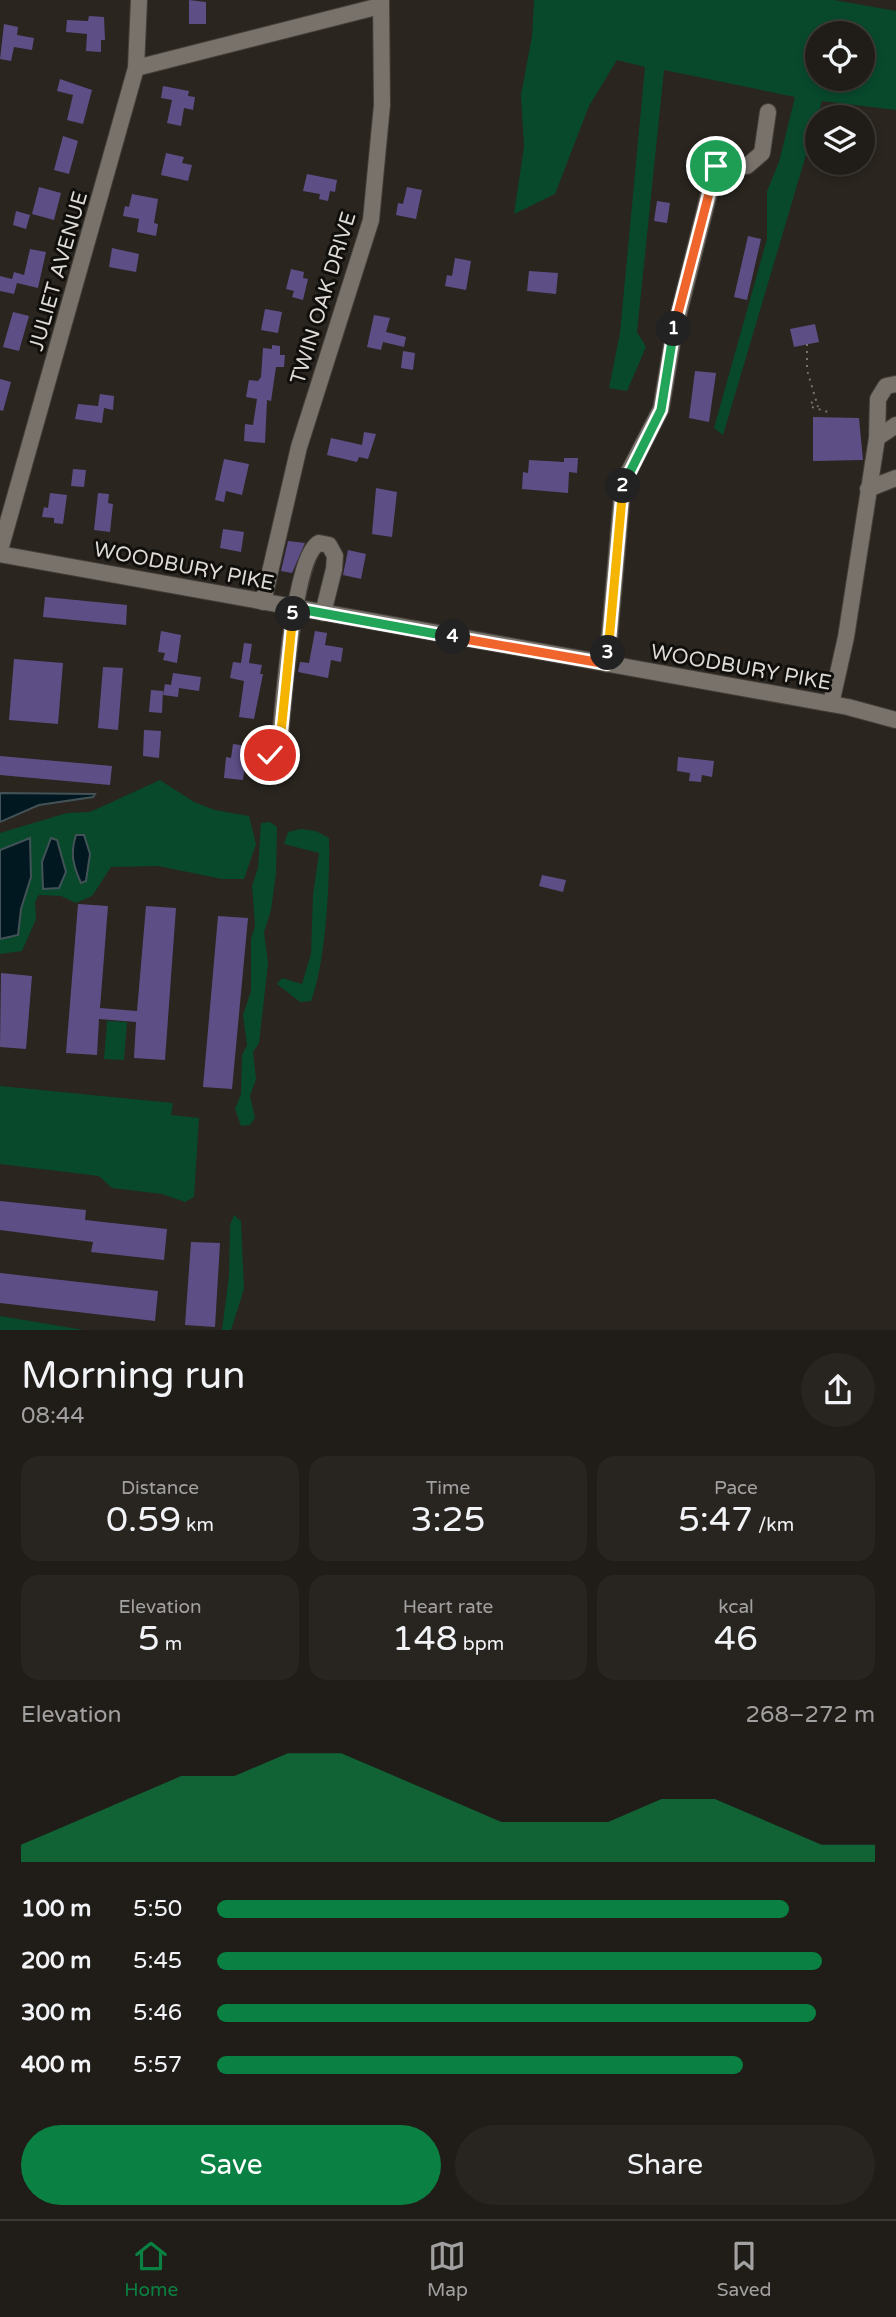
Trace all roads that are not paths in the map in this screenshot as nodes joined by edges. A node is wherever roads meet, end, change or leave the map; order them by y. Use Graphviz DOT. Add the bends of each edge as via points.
graph roads {
  1 [pos="139,0"];
  2 [pos="381,3"];
  3 [pos="136,68"];
  4 [pos="768,112"];
  5 [pos="896,384"];
  6 [pos="896,425"];
  7 [pos="877,438"];
  8 [pos="896,478"];
  9 [pos="868,489"];
  10 [pos="0,552"];
  11 [pos="263,602"];
  12 [pos="294,608"];
  13 [pos="323,613"];
  14 [pos="607,664"];
  15 [pos="831,704"];
  16 [pos="896,720"];
  17 [pos="259,753"];
  1 -- 3 [label="street, JULIET AVENUE"];
  2 -- 3 [label="street"];
  2 -- 11 [label="street, TWIN OAK DRIVE" via="382,105 371,220 299,447"];
  3 -- 10 [label="street, JULIET AVENUE"];
  4 -- 14 [label="street" via="762,153 747,166 716,166 674,332 661,410 623,483"];
  5 -- 7 [label="street" via="886,386 878,399"];
  6 -- 7 [label="street"];
  7 -- 9 [label="street"];
  8 -- 9 [label="street"];
  9 -- 15 [label="street"];
  10 -- 11 [label="street, WOODBURY PIKE"];
  11 -- 12 [label="street, WOODBURY PIKE"];
  12 -- 13 [label="street, WOODBURY PIKE"];
  12 -- 13 [label="street" via="310,551 324,543 335,556"];
  12 -- 17 [label="street" via="279,752"];
  13 -- 14 [label="street, WOODBURY PIKE"];
  14 -- 15 [label="street, WOODBURY PIKE"];
  15 -- 16 [label="street, WOODBURY PIKE"];
}
